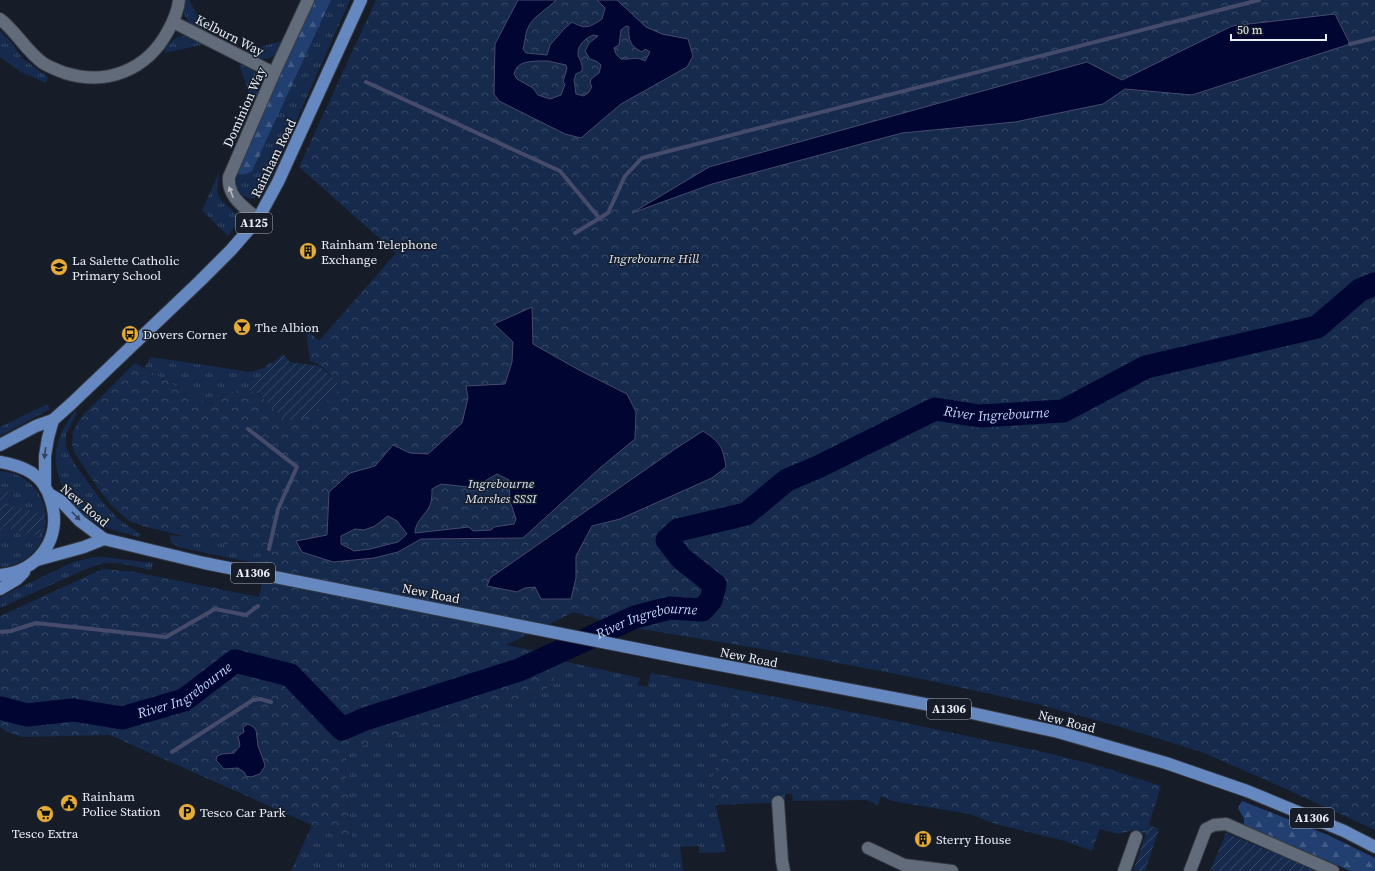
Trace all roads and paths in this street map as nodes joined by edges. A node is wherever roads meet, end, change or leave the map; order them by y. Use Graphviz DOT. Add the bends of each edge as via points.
graph roads {
  1 [pos="179,0"];
  2 [pos="308,0"];
  3 [pos="361,0"];
  4 [pos="0,19"];
  5 [pos="173,22"];
  6 [pos="274,73"];
  7 [pos="258,219"];
  8 [pos="53,420"];
  9 [pos="0,445"];
  10 [pos="0,462"];
  11 [pos="47,491"];
  12 [pos="104,539"];
  13 [pos="37,560"];
  14 [pos="27,568"];
  15 [pos="0,575"];
  16 [pos="0,589"];
  17 [pos="778,802"];
  18 [pos="1136,837"];
  19 [pos="1375,847"];
  20 [pos="868,848"];
  21 [pos="784,871"];
  22 [pos="952,871"];
  23 [pos="1124,871"];
  24 [pos="1190,871"];
  25 [pos="1333,871"];
  1 -- 5 [label="street"];
  2 -- 6 [label="street, Dominion Way"];
  3 -- 7 [label="main road, Rainham Road / A125" via="278,182"];
  4 -- 5 [label="street" via="43,63 76,76 96,78 113,76 142,62 162,42"];
  5 -- 6 [label="street, Kelburn Way"];
  7 -- 6 [label="street, Dominion Way, one-way" via="235,200 229,188 229,177"];
  7 -- 8 [label="main road, Rainham Road / A125" via="200,282"];
  8 -- 9 [label="main road, Rainham Road / A125"];
  8 -- 11 [label="main road, one-way" via="45,456"];
  10 -- 11 [label="main road" via="17,465 33,474"];
  11 -- 12 [label="main road, New Road / A1306, one-way"];
  11 -- 13 [label="main road" via="54,510 54,526 50,542"];
  12 -- 13 [label="main road, New Road"];
  12 -- 19 [label="main road, New Road / A1306" via="204,563 1058,732 1166,763 1247,791 1344,831"];
  13 -- 14 [label="main road"];
  14 -- 15 [label="main road"];
  14 -- 16 [label="main road" via="17,579"];
  17 -- 21 [label="street"];
  18 -- 23 [label="street"];
  20 -- 22 [label="street" via="904,865"];
  24 -- 25 [label="street" via="1206,829 1226,824"];
}
